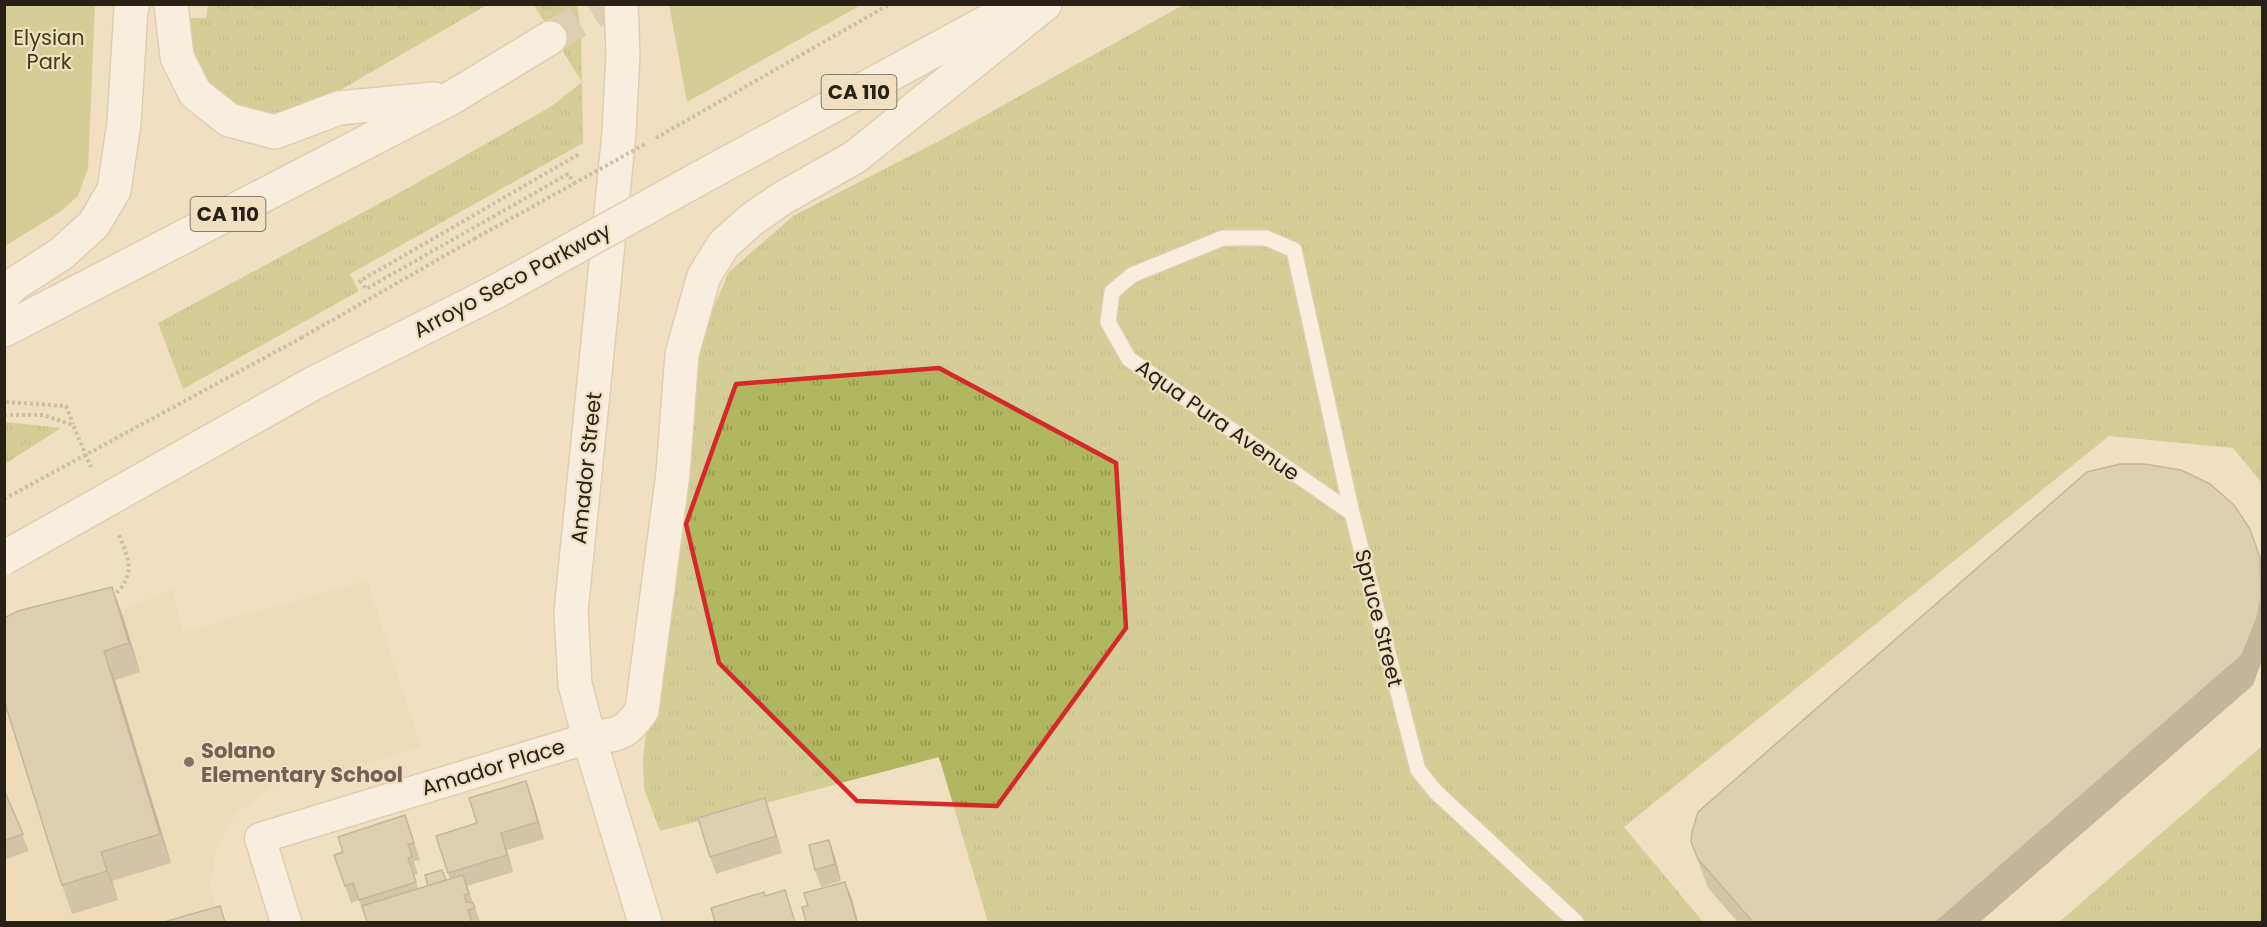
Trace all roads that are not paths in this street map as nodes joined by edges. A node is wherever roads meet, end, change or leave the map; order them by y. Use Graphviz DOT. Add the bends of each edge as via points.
graph roads {
  1 [pos="133,4"];
  2 [pos="171,4"];
  3 [pos="621,4"];
  4 [pos="1020,4"];
  5 [pos="1045,4"];
  6 [pos="550,38"];
  7 [pos="451,98"];
  8 [pos="1294,250"];
  9 [pos="4,294"];
  10 [pos="4,330"];
  11 [pos="1352,513"];
  12 [pos="4,558"];
  13 [pos="589,738"];
  14 [pos="286,922"];
  15 [pos="645,922"];
  16 [pos="1576,922"];
  1 -- 9 [label="main road" via="124,123 114,190 94,224 61,254"];
  2 -- 7 [label="main road" via="177,57 195,93 229,120 275,132 339,108"];
  3 -- 13 [label="main road, Amador Street" via="633,138 571,612 575,684"];
  4 -- 12 [label="main road, Arroyo Seco Parkway / CA 110, bridge" via="497,291 312,384"];
  5 -- 13 [label="main road" via="855,157 759,215 724,244 704,276 682,354 673,473 642,710 632,725 618,734"];
  6 -- 7 [label="main road, CA 110"];
  7 -- 10 [label="main road, CA 110"];
  8 -- 11 [label="lane, Spruce Street"];
  8 -- 11 [label="lane, Aqua Pura Avenue" via="1266,238 1223,238 1132,275 1112,292 1108,322 1129,359"];
  11 -- 16 [label="lane, Spruce Street" via="1418,770 1436,792"];
  13 -- 14 [label="street, Amador Place" via="260,838"];
  13 -- 15 [label="main road, Amador Street"];
}
